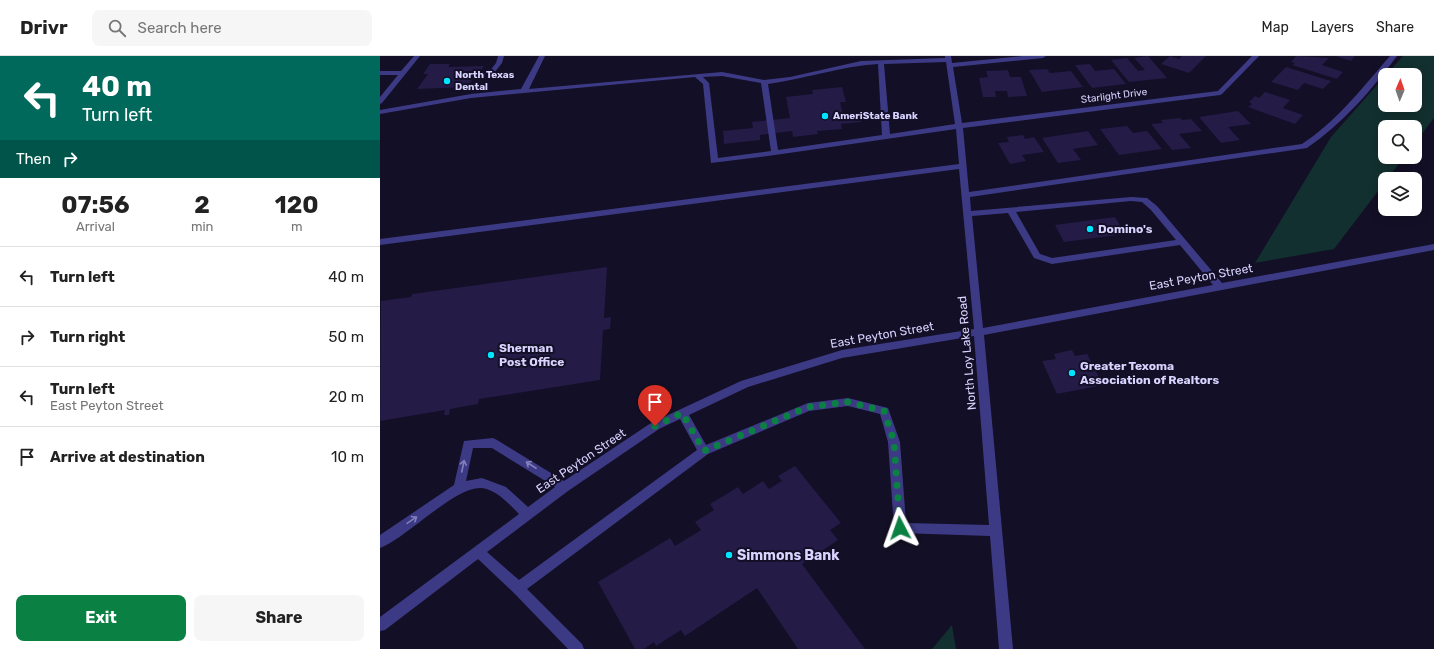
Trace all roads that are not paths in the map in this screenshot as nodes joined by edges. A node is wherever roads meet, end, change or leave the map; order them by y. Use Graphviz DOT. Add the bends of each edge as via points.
graph roads {
  1 [pos="417,56"];
  2 [pos="501,56"];
  3 [pos="542,56"];
  4 [pos="1044,56"];
  5 [pos="1256,56"];
  6 [pos="1394,56"];
  7 [pos="949,61"];
  8 [pos="882,62"];
  9 [pos="492,72"];
  10 [pos="403,73"];
  11 [pos="380,74"];
  12 [pos="698,75"];
  13 [pos="764,82"];
  14 [pos="524,91"];
  15 [pos="380,102"];
  16 [pos="380,112"];
  17 [pos="959,126"];
  18 [pos="886,136"];
  19 [pos="775,153"];
  20 [pos="963,166"];
  21 [pos="966,195"];
  22 [pos="1011,210"];
  23 [pos="967,214"];
  24 [pos="380,242"];
  25 [pos="1182,242"];
  26 [pos="1434,247"];
  27 [pos="1220,287"];
  28 [pos="979,332"];
  29 [pos="682,413"];
  30 [pos="704,451"];
  31 [pos="564,487"];
  32 [pos="458,488"];
  33 [pos="528,514"];
  34 [pos="996,531"];
  35 [pos="380,542"];
  36 [pos="478,551"];
  37 [pos="518,588"];
  38 [pos="380,625"];
  39 [pos="577,649"];
  40 [pos="1006,649"];
  1 -- 10 [label="street"];
  2 -- 9 [label="street"];
  3 -- 14 [label="street"];
  4 -- 7 [label="street"];
  5 -- 17 [label="street, Starlight Drive" via="1220,93"];
  6 -- 21 [label="street" via="1330,126 1304,146"];
  7 -- 8 [label="street"];
  7 -- 17 [label="street, North Loy Lake Road"];
  8 -- 13 [label="street" via="861,63 790,79"];
  8 -- 18 [label="street"];
  10 -- 11 [label="street"];
  10 -- 15 [label="street"];
  12 -- 13 [label="street" via="722,74"];
  12 -- 14 [label="street"];
  12 -- 19 [label="street, Starlight Drive" via="706,83 714,161"];
  13 -- 19 [label="street"];
  14 -- 16 [label="street" via="471,96"];
  17 -- 18 [label="street, Starlight Drive"];
  17 -- 20 [label="street, North Loy Lake Road"];
  18 -- 19 [label="street, Starlight Drive"];
  20 -- 21 [label="street, North Loy Lake Road"];
  20 -- 24 [label="street"];
  21 -- 23 [label="street, North Loy Lake Road"];
  22 -- 23 [label="street"];
  22 -- 25 [label="street" via="1144,200 1154,208"];
  22 -- 25 [label="street" via="1037,256 1044,260 1052,261"];
  23 -- 28 [label="street, North Loy Lake Road"];
  25 -- 27 [label="street"];
  26 -- 27 [label="street, East Peyton Street"];
  27 -- 28 [label="street, East Peyton Street"];
  28 -- 29 [label="street, East Peyton Street" via="842,354 745,384"];
  28 -- 34 [label="street, North Loy Lake Road"];
  29 -- 30 [label="street"];
  29 -- 31 [label="street, East Peyton Street" via="655,426"];
  30 -- 34 [label="street" via="808,407 848,402 884,411 894,442 900,528"];
  30 -- 37 [label="street"];
  31 -- 32 [label="street" via="493,443 468,444"];
  31 -- 33 [label="street, East Peyton Street"];
  32 -- 33 [label="street" via="482,483 502,491"];
  35 -- 32 [label="street, one-way"];
  33 -- 36 [label="street, East Peyton Street"];
  34 -- 40 [label="street, North Loy Lake Road"];
  36 -- 37 [label="street"];
  36 -- 38 [label="street, East Peyton Street"];
  37 -- 39 [label="street"];
}
